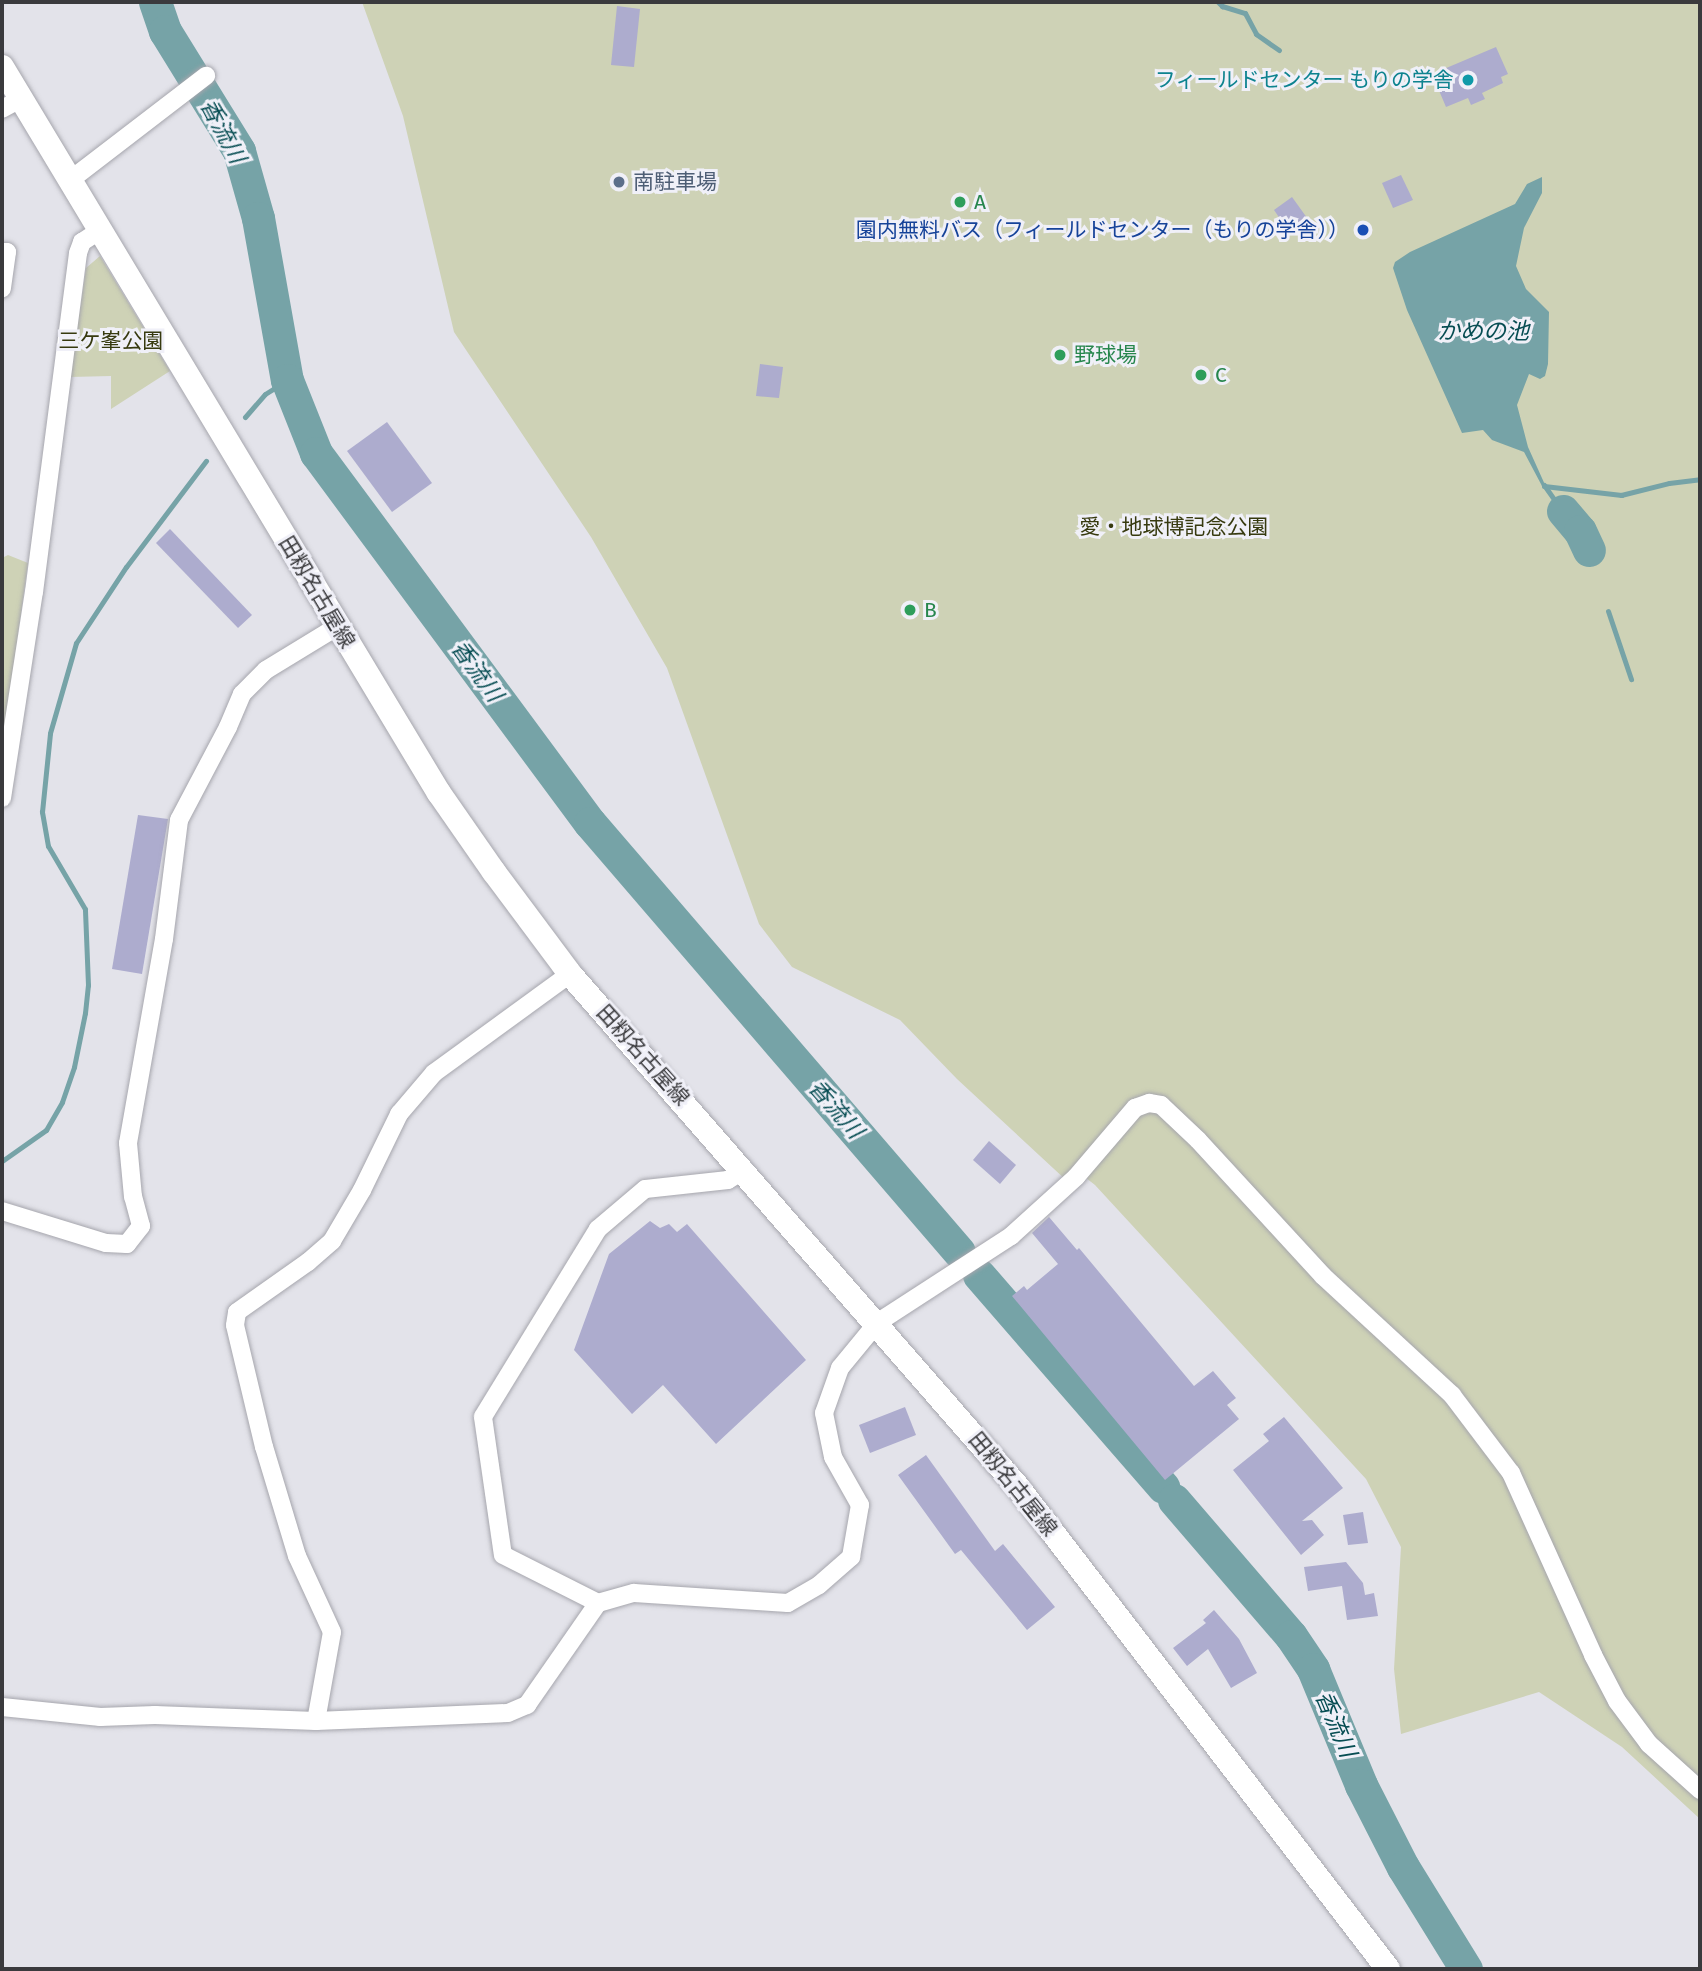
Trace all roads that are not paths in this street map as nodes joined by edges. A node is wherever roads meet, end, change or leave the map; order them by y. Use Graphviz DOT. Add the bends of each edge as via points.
graph roads {
  1 [pos="2,67"];
  2 [pos="206,76"];
  3 [pos="11,104"];
  4 [pos="69,181"];
  5 [pos="99,231"];
  6 [pos="2,252"];
  7 [pos="2,289"];
  8 [pos="338,626"];
  9 [pos="2,798"];
  10 [pos="570,974"];
  11 [pos="745,1170"];
  12 [pos="2,1211"];
  13 [pos="877,1323"];
  14 [pos="598,1602"];
  15 [pos="2,1707"];
  16 [pos="316,1721"];
  17 [pos="1700,1790"];
  18 [pos="1388,1969"];
  1 -- 3 [label="main road, 田籾名古屋線"];
  2 -- 4 [label="street"];
  3 -- 4 [label="main road, 田籾名古屋線"];
  4 -- 5 [label="main road, 田籾名古屋線"];
  5 -- 8 [label="main road, 田籾名古屋線"];
  5 -- 9 [label="street" via="82,242 78,253"];
  6 -- 7 [label="street" via="7,252"];
  8 -- 10 [label="main road, 田籾名古屋線" via="439,793"];
  8 -- 12 [label="street" via="266,670 242,694 179,820 164,939 128,1143 141,1226 127,1244 106,1243"];
  10 -- 11 [label="main road, 田籾名古屋線"];
  10 -- 16 [label="street" via="434,1073 399,1114 332,1241 237,1312 235,1325 264,1447 297,1556 332,1632"];
  11 -- 13 [label="main road, 田籾名古屋線"];
  11 -- 14 [label="street" via="728,1180 645,1189 598,1229 483,1418 503,1555"];
  13 -- 14 [label="street" via="840,1368 824,1413 833,1457 860,1505 851,1557 819,1585 788,1603 634,1593"];
  13 -- 17 [label="street" via="1012,1236 1076,1177 1135,1108 1161,1105 1323,1276 1452,1395 1511,1473 1617,1701 1649,1744"];
  13 -- 18 [label="main road, 田籾名古屋線" via="1017,1486"];
  14 -- 16 [label="street" via="527,1704 508,1713"];
  15 -- 16 [label="street" via="100,1717"];
}
